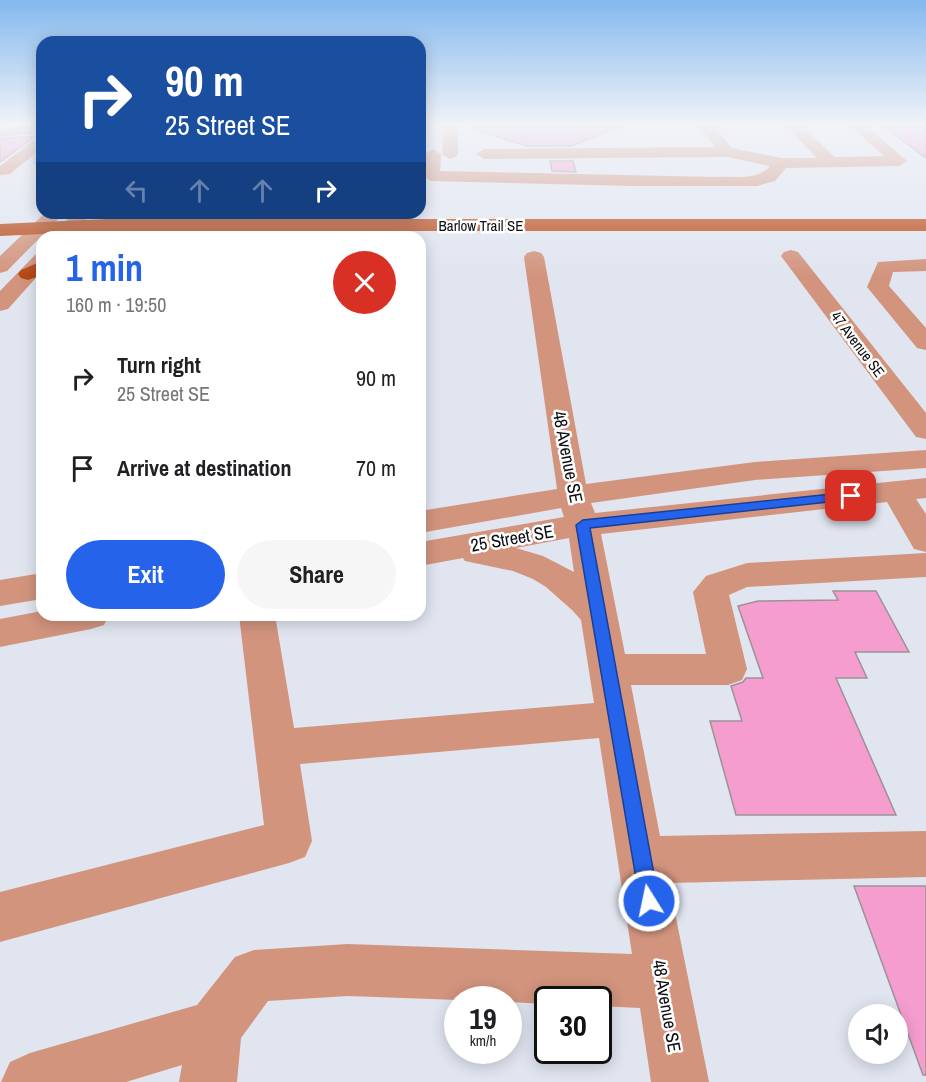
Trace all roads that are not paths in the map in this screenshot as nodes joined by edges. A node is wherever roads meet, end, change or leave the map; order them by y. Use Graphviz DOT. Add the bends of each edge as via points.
graph roads {
  1 [pos="618,174"];
  2 [pos="771,174"];
  3 [pos="426,177"];
  4 [pos="620,181"];
  5 [pos="34,207"];
  6 [pos="0,217"];
  7 [pos="50,219"];
  8 [pos="376,219"];
  9 [pos="72,225"];
  10 [pos="394,225"];
  11 [pos="926,225"];
  12 [pos="0,230"];
  13 [pos="40,231"];
  14 [pos="51,231"];
  15 [pos="36,235"];
  16 [pos="36,235"];
  17 [pos="36,236"];
  18 [pos="426,238"];
  19 [pos="926,238"];
  20 [pos="0,241"];
  21 [pos="791,256"];
  22 [pos="534,257"];
  23 [pos="0,267"];
  24 [pos="924,267"];
  25 [pos="36,268"];
  26 [pos="0,304"];
  27 [pos="926,343"];
  28 [pos="926,431"];
  29 [pos="926,459"];
  30 [pos="911,489"];
  31 [pos="578,510"];
  32 [pos="426,522"];
  33 [pos="926,541"];
  34 [pos="433,552"];
  35 [pos="926,565"];
  36 [pos="36,587"];
  37 [pos="0,593"];
  38 [pos="599,616"];
  39 [pos="61,621"];
  40 [pos="258,621"];
  41 [pos="0,633"];
  42 [pos="609,670"];
  43 [pos="617,719"];
  44 [pos="276,748"];
  45 [pos="926,854"];
  46 [pos="642,860"];
  47 [pos="0,917"];
  48 [pos="663,982"];
  49 [pos="214,1028"];
  50 [pos="30,1082"];
  51 [pos="208,1082"];
  52 [pos="680,1082"];
  1 -- 4 [label="street"];
  2 -- 4 [label="street" via="757,181"];
  3 -- 4 [label="street"];
  5 -- 6 [label="main road"];
  7 -- 13 [label="street"];
  8 -- 10 [label="street"];
  9 -- 10 [label="main road, Barlow Trail SE"];
  9 -- 14 [label="main road, Barlow Trail SE"];
  10 -- 11 [label="main road, Barlow Trail SE"];
  12 -- 15 [label="main road, Barlow Trail SE"];
  16 -- 20 [label="main road, Barlow Trail SE"];
  17 -- 23 [label="street"];
  18 -- 19 [label="main road, Barlow Trail SE"];
  21 -- 28 [label="street, 47 Avenue SE"];
  22 -- 31 [label="street, 48 Avenue SE"];
  24 -- 27 [label="street" via="885,266 878,287"];
  25 -- 26 [label="street"];
  29 -- 31 [label="street, 25 Street SE" via="755,471"];
  30 -- 31 [label="street, 25 Street SE"];
  30 -- 33 [label="street"];
  31 -- 32 [label="street, 25 Street SE"];
  31 -- 34 [label="street, 25 Street SE"];
  31 -- 38 [label="street, 48 Avenue SE"];
  34 -- 38 [label="street" via="520,560 544,568 582,596"];
  35 -- 42 [label="street" via="747,575 729,580 716,585 711,592 728,669"];
  36 -- 37 [label="street"];
  38 -- 42 [label="street, 48 Avenue SE"];
  39 -- 41 [label="street"];
  40 -- 44 [label="street"];
  42 -- 43 [label="street, 48 Avenue SE"];
  43 -- 44 [label="street"];
  43 -- 46 [label="street, 48 Avenue SE"];
  44 -- 47 [label="street" via="289,841"];
  45 -- 46 [label="street"];
  46 -- 48 [label="street, 48 Avenue SE"];
  48 -- 49 [label="street" via="348,970 254,976"];
  48 -- 52 [label="street, 48 Avenue SE"];
  49 -- 50 [label="street"];
  49 -- 51 [label="street"];
}
